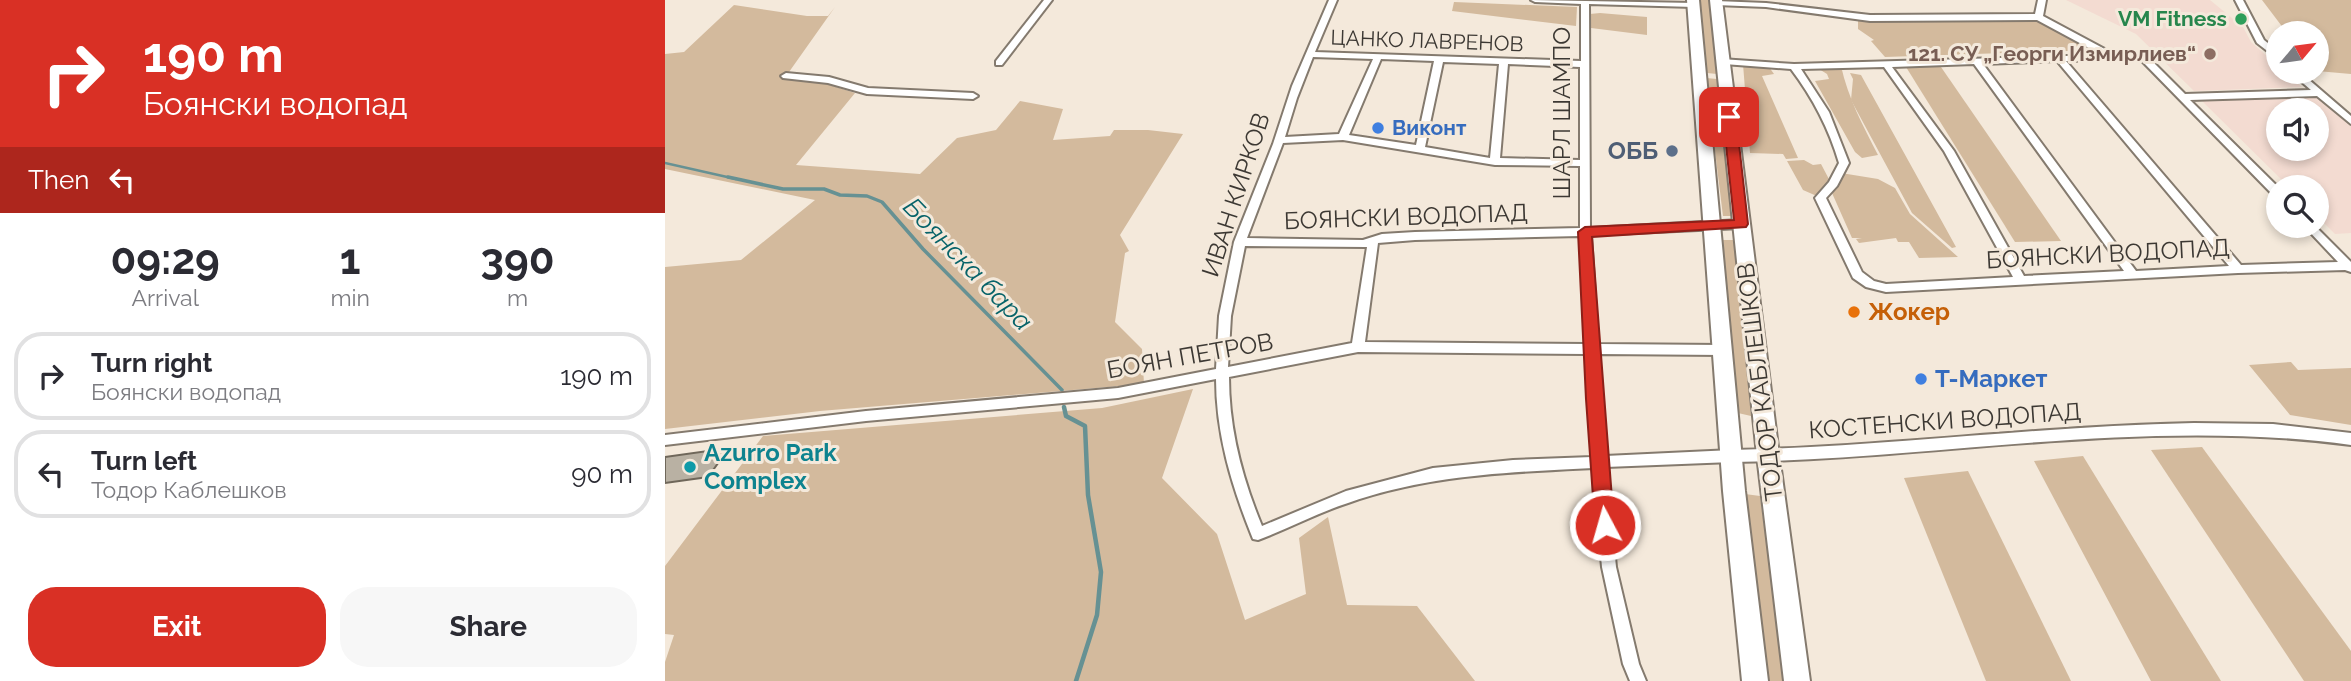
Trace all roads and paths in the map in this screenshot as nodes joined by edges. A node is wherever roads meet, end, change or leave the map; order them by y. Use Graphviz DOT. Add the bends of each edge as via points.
graph roads {
  1 [pos="1048,0"];
  2 [pos="1333,0"];
  3 [pos="1535,0"];
  4 [pos="2042,0"];
  5 [pos="2239,0"];
  6 [pos="1716,2"];
  7 [pos="1585,3"];
  8 [pos="1693,3"];
  9 [pos="2039,17"];
  10 [pos="2266,47"];
  11 [pos="1310,54"];
  12 [pos="1378,57"];
  13 [pos="2112,57"];
  14 [pos="2059,58"];
  15 [pos="1439,60"];
  16 [pos="1724,61"];
  17 [pos="1976,61"];
  18 [pos="1504,62"];
  19 [pos="999,63"];
  20 [pos="1584,64"];
  21 [pos="1886,64"];
  22 [pos="1794,67"];
  23 [pos="786,76"];
  24 [pos="2309,84"];
  25 [pos="2319,93"];
  26 [pos="973,96"];
  27 [pos="2183,97"];
  28 [pos="2351,121"];
  29 [pos="1343,137"];
  30 [pos="1279,140"];
  31 [pos="1420,148"];
  32 [pos="1495,162"];
  33 [pos="1586,163"];
  34 [pos="2266,182"];
  35 [pos="1741,224"];
  36 [pos="1713,225"];
  37 [pos="1585,232"];
  38 [pos="2321,238"];
  39 [pos="1240,242"];
  40 [pos="1373,242"];
  41 [pos="2350,268"];
  42 [pos="2238,269"];
  43 [pos="2131,274"];
  44 [pos="2020,279"];
  45 [pos="1358,348"];
  46 [pos="1591,349"];
  47 [pos="1723,350"];
  48 [pos="1221,374"];
  49 [pos="2351,439"];
  50 [pos="665,440"];
  51 [pos="1767,455"];
  52 [pos="1732,456"];
  53 [pos="1599,463"];
  54 [pos="1258,534"];
  55 [pos="1639,681"];
  56 [pos="1755,681"];
  57 [pos="1797,681"];
  1 -- 19 [label="street"];
  2 -- 11 [label="street, ИВАН КИРКОВ"];
  3 -- 7 [label="street"];
  4 -- 9 [label="street"];
  5 -- 10 [label="street"];
  6 -- 9 [label="street" via="1870,18"];
  6 -- 16 [label="main road, ТОДОР КАБЛЕШКОВ"];
  7 -- 8 [label="street"];
  7 -- 20 [label="street, ШАРЛ ШАМПО"];
  8 -- 36 [label="main road, ТОДОР КАБЛЕШКОВ"];
  9 -- 13 [label="street"];
  11 -- 12 [label="street, ЦАНКО ЛАВРЕНОВ"];
  11 -- 30 [label="street, ИВАН КИРКОВ"];
  12 -- 15 [label="street, ЦАНКО ЛАВРЕНОВ"];
  12 -- 29 [label="street"];
  13 -- 14 [label="street"];
  13 -- 27 [label="street" via="2142,56"];
  14 -- 17 [label="street"];
  14 -- 42 [label="street"];
  15 -- 18 [label="street, ЦАНКО ЛАВРЕНОВ"];
  15 -- 31 [label="street"];
  16 -- 22 [label="street"];
  16 -- 35 [label="main road, ТОДОР КАБЛЕШКОВ"];
  17 -- 21 [label="street"];
  17 -- 43 [label="street"];
  18 -- 20 [label="street, ЦАНКО ЛАВРЕНОВ"];
  18 -- 32 [label="street"];
  20 -- 33 [label="street, ШАРЛ ШАМПО"];
  21 -- 22 [label="street"];
  21 -- 44 [label="street" via="1949,151"];
  22 -- 44 [label="street, БОЯНСКИ ВОДОПАД" via="1813,91 1838,139 1844,163 1820,198 1857,275 1886,288"];
  23 -- 26 [label="street" via="829,80 867,91"];
  24 -- 25 [label="street"];
  25 -- 27 [label="street"];
  25 -- 28 [label="street"];
  27 -- 34 [label="street"];
  29 -- 30 [label="street"];
  29 -- 31 [label="street"];
  30 -- 39 [label="street, ИВАН КИРКОВ"];
  31 -- 32 [label="street"];
  32 -- 33 [label="street"];
  33 -- 37 [label="street, ШАРЛ ШАМПО"];
  35 -- 36 [label="street, БОЯНСКИ ВОДОПАД"];
  35 -- 51 [label="main road, ТОДОР КАБЛЕШКОВ"];
  36 -- 37 [label="street, БОЯНСКИ ВОДОПАД"];
  36 -- 47 [label="main road, ТОДОР КАБЛЕШКОВ"];
  37 -- 40 [label="street, БОЯНСКИ ВОДОПАД" via="1415,236"];
  37 -- 46 [label="street, ШАРЛ ШАМПО"];
  38 -- 41 [label="street"];
  39 -- 40 [label="street, БОЯНСКИ ВОДОПАД"];
  39 -- 48 [label="street, ИВАН КИРКОВ" via="1227,298"];
  40 -- 45 [label="street"];
  41 -- 42 [label="street, БОЯНСКИ ВОДОПАД"];
  42 -- 43 [label="street, БОЯНСКИ ВОДОПАД"];
  43 -- 44 [label="street, БОЯНСКИ ВОДОПАД"];
  45 -- 46 [label="street, БОЯН ПЕТРОВ"];
  45 -- 48 [label="street, БОЯН ПЕТРОВ"];
  46 -- 47 [label="street, БОЯН ПЕТРОВ"];
  46 -- 53 [label="street, ШАРЛ ШАМПО"];
  47 -- 52 [label="main road, ТОДОР КАБЛЕШКОВ"];
  48 -- 50 [label="street, БОЯН ПЕТРОВ" via="1118,393"];
  48 -- 54 [label="street, ИВАН КИРКОВ" via="1233,469"];
  49 -- 51 [label="street, КОСТЕНСКИ ВОДОПАД" via="2248,428 2150,429"];
  51 -- 52 [label="street, КОСТЕНСКИ ВОДОПАД"];
  51 -- 57 [label="main road, ТОДОР КАБЛЕШКОВ"];
  52 -- 53 [label="street, КОСТЕНСКИ ВОДОПАД"];
  52 -- 56 [label="main road, ТОДОР КАБЛЕШКОВ"];
  53 -- 54 [label="street, КОСТЕНСКИ ВОДОПАД" via="1473,469 1414,478 1346,497"];
  53 -- 55 [label="street, ШАРЛ ШАМПО" via="1609,567"];
}
